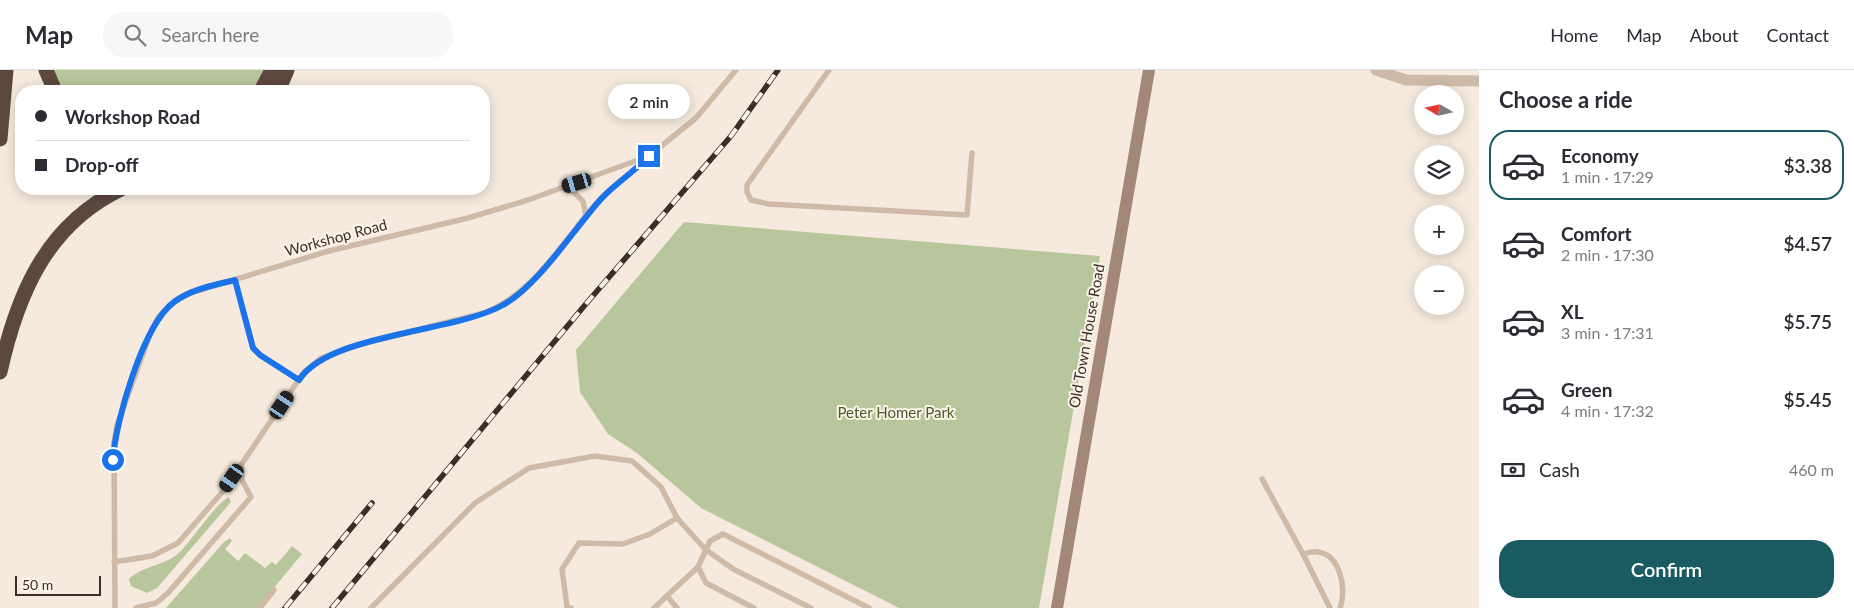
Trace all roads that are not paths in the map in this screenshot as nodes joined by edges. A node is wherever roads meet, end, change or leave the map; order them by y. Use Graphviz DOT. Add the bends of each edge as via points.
graph roads {
  1 [pos="6,70"];
  2 [pos="46,70"];
  3 [pos="272,70"];
  4 [pos="287,70"];
  5 [pos="736,70"];
  6 [pos="830,70"];
  7 [pos="1149,70"];
  8 [pos="1376,70"];
  9 [pos="1479,81"];
  10 [pos="53,85"];
  11 [pos="264,85"];
  12 [pos="281,85"];
  13 [pos="0,140"];
  14 [pos="972,153"];
  15 [pos="649,156"];
  16 [pos="566,186"];
  17 [pos="110,195"];
  18 [pos="586,216"];
  19 [pos="235,280"];
  20 [pos="0,372"];
  21 [pos="299,380"];
  22 [pos="241,466"];
  23 [pos="1262,479"];
  24 [pos="677,518"];
  25 [pos="705,549"];
  26 [pos="1303,554"];
  27 [pos="114,562"];
  28 [pos="698,567"];
  29 [pos="274,590"];
  30 [pos="668,596"];
  31 [pos="115,608"];
  32 [pos="136,608"];
  33 [pos="260,608"];
  34 [pos="371,608"];
  35 [pos="571,608"];
  36 [pos="654,608"];
  37 [pos="677,608"];
  38 [pos="754,608"];
  39 [pos="811,608"];
  40 [pos="869,608"];
  41 [pos="1057,608"];
  42 [pos="1330,608"];
  43 [pos="1340,608"];
  1 -- 13 [label="highway"];
  2 -- 10 [label="highway"];
  3 -- 11 [label="highway"];
  4 -- 12 [label="highway"];
  5 -- 15 [label="lane, Workshop Road" via="696,118"];
  6 -- 14 [label="lane" via="748,185 751,200 769,204 967,215"];
  7 -- 41 [label="main road, Old Town House Road"];
  8 -- 9 [label="street" via="1406,80"];
  15 -- 16 [label="lane, Workshop Road"];
  15 -- 18 [label="lane" via="612,187"];
  16 -- 18 [label="lane" via="583,201"];
  16 -- 19 [label="lane, Workshop Road" via="468,218 329,251"];
  17 -- 20 [label="highway" via="73,219 45,254 17,310"];
  18 -- 21 [label="lane" via="524,290 503,305 320,358"];
  19 -- 21 [label="lane" via="253,348"];
  19 -- 27 [label="lane, Workshop Road" via="190,293 174,302 159,316 144,347 114,442"];
  21 -- 22 [label="lane"];
  22 -- 27 [label="lane" via="178,543 152,556"];
  22 -- 32 [label="lane" via="242,480 251,497 168,593 156,603"];
  23 -- 26 [label="lane"];
  24 -- 25 [label="lane"];
  24 -- 34 [label="lane" via="661,486 632,461 595,456 529,468 474,503"];
  24 -- 35 [label="lane" via="650,534 623,544 579,543 562,569 567,607"];
  25 -- 28 [label="lane"];
  25 -- 39 [label="lane" via="734,569"];
  25 -- 40 [label="lane" via="710,541 723,534"];
  26 -- 42 [label="lane"];
  26 -- 43 [label="lane" via="1318,552 1332,559 1344,590"];
  27 -- 31 [label="lane, Workshop Road"];
  28 -- 30 [label="lane"];
  28 -- 38 [label="lane" via="706,583"];
  29 -- 33 [label="lane"];
  30 -- 36 [label="lane"];
  30 -- 37 [label="lane"];
}
